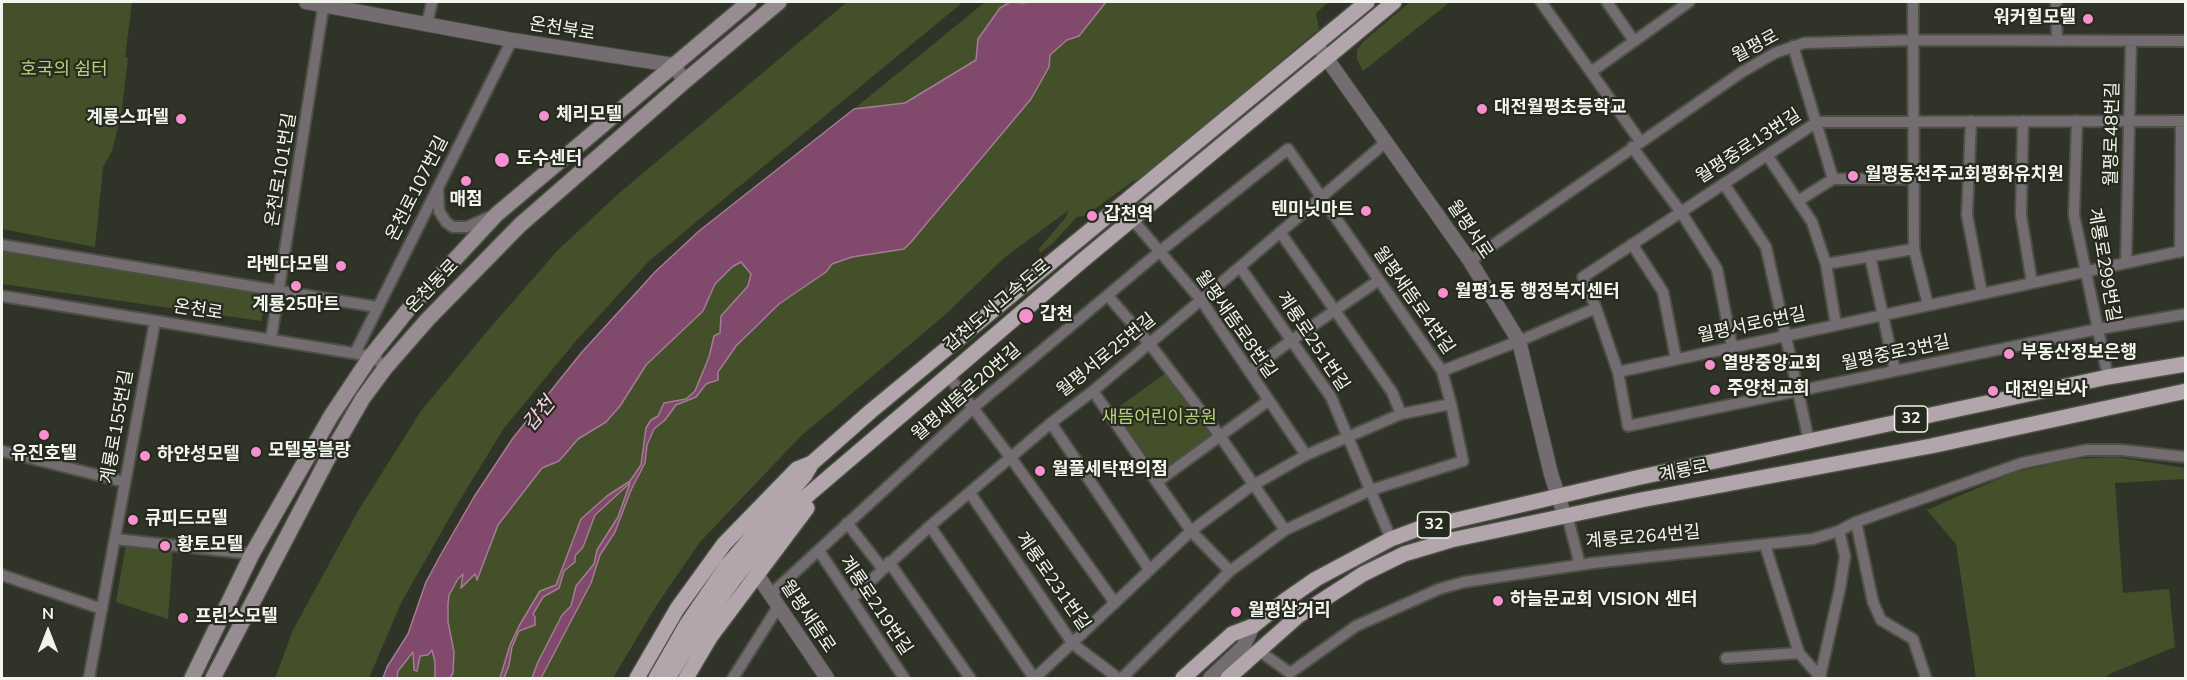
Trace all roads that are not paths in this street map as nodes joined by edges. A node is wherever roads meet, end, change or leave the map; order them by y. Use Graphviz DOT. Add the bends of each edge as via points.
graph roads {
  1 [pos="306,2"];
  2 [pos="432,2"];
  3 [pos="749,2"];
  4 [pos="779,2"];
  5 [pos="1367,2"];
  6 [pos="1394,2"];
  7 [pos="1541,2"];
  8 [pos="1606,2"];
  9 [pos="1669,2"];
  10 [pos="1689,2"];
  11 [pos="1913,2"];
  12 [pos="2056,2"];
  13 [pos="323,3"];
  14 [pos="1676,11"];
  15 [pos="427,24"];
  16 [pos="512,40"];
  17 [pos="1634,40"];
  18 [pos="1914,40"];
  19 [pos="2056,40"];
  20 [pos="2131,41"];
  21 [pos="2186,41"];
  22 [pos="1793,46"];
  23 [pos="1322,51"];
  24 [pos="673,65"];
  25 [pos="1591,72"];
  26 [pos="685,81"];
  27 [pos="1971,121"];
  28 [pos="2023,121"];
  29 [pos="2077,121"];
  30 [pos="2130,121"];
  31 [pos="2183,121"];
  32 [pos="1817,122"];
  33 [pos="1913,122"];
  34 [pos="1386,142"];
  35 [pos="1636,144"];
  36 [pos="1767,155"];
  37 [pos="1833,179"];
  38 [pos="1913,179"];
  39 [pos="1724,184"];
  40 [pos="438,188"];
  41 [pos="1321,197"];
  42 [pos="1798,201"];
  43 [pos="1681,212"];
  44 [pos="497,214"];
  45 [pos="1132,219"];
  46 [pos="1280,232"];
  47 [pos="1632,244"];
  48 [pos="2,245"];
  49 [pos="1914,249"];
  50 [pos="2183,251"];
  51 [pos="1159,252"];
  52 [pos="1870,256"];
  53 [pos="1470,261"];
  54 [pos="2126,263"];
  55 [pos="1826,264"];
  56 [pos="1240,267"];
  57 [pos="2084,272"];
  58 [pos="1379,280"];
  59 [pos="2032,283"];
  60 [pos="280,290"];
  61 [pos="1982,294"];
  62 [pos="2,296"];
  63 [pos="1108,296"];
  64 [pos="1201,300"];
  65 [pos="1928,305"];
  66 [pos="378,307"];
  67 [pos="1596,308"];
  68 [pos="1335,310"];
  69 [pos="2186,314"];
  70 [pos="1882,315"];
  71 [pos="155,321"];
  72 [pos="1836,325"];
  73 [pos="2098,329"];
  74 [pos="1785,336"];
  75 [pos="271,339"];
  76 [pos="1292,340"];
  77 [pos="1519,342"];
  78 [pos="1149,343"];
  79 [pos="1732,347"];
  80 [pos="355,353"];
  81 [pos="371,356"];
  82 [pos="1676,359"];
  83 [pos="2186,364"];
  84 [pos="386,367"];
  85 [pos="1442,371"];
  86 [pos="1895,371"];
  87 [pos="1250,372"];
  88 [pos="1618,372"];
  89 [pos="947,374"];
  90 [pos="2108,377"];
  91 [pos="1093,391"];
  92 [pos="2186,391"];
  93 [pos="1798,392"];
  94 [pos="1268,401"];
  95 [pos="1451,404"];
  96 [pos="972,409"];
  97 [pos="1401,414"];
  98 [pos="1051,423"];
  99 [pos="1220,436"];
  100 [pos="1348,436"];
  101 [pos="1809,441"];
  102 [pos="2,451"];
  103 [pos="1306,455"];
  104 [pos="2186,457"];
  105 [pos="1011,458"];
  106 [pos="812,464"];
  107 [pos="839,468"];
  108 [pos="125,482"];
  109 [pos="1157,482"];
  110 [pos="1254,485"];
  111 [pos="1371,490"];
  112 [pos="970,493"];
  113 [pos="1563,508"];
  114 [pos="1856,522"];
  115 [pos="847,524"];
  116 [pos="930,526"];
  117 [pos="1285,530"];
  118 [pos="1191,531"];
  119 [pos="1839,531"];
  120 [pos="115,539"];
  121 [pos="1391,539"];
  122 [pos="1765,546"];
  123 [pos="819,551"];
  124 [pos="252,554"];
  125 [pos="886,565"];
  126 [pos="1580,565"];
  127 [pos="1149,569"];
  128 [pos="1230,571"];
  129 [pos="2,575"];
  130 [pos="758,576"];
  131 [pos="851,599"];
  132 [pos="774,601"];
  133 [pos="1114,603"];
  134 [pos="102,609"];
  135 [pos="1253,626"];
  136 [pos="1073,644"];
  137 [pos="1258,650"];
  138 [pos="1799,653"];
  139 [pos="1726,658"];
  140 [pos="89,678"];
  141 [pos="192,678"];
  142 [pos="213,678"];
  143 [pos="637,678"];
  144 [pos="656,678"];
  145 [pos="668,678"];
  146 [pos="686,678"];
  147 [pos="733,678"];
  148 [pos="827,678"];
  149 [pos="903,678"];
  150 [pos="970,678"];
  151 [pos="1034,678"];
  152 [pos="1120,678"];
  153 [pos="1183,678"];
  154 [pos="1210,678"];
  155 [pos="1228,678"];
  156 [pos="1820,678"];
  157 [pos="1926,678"];
  1 -- 13 [label="street, 온천북로"];
  2 -- 15 [label="street"];
  3 -- 24 [label="main road, 온천동로"];
  4 -- 26 [label="main road, 온천동로"];
  5 -- 23 [label="main road, 갑천도시고속도로"];
  6 -- 23 [label="main road, 갑천도시고속도로"];
  7 -- 25 [label="street"];
  8 -- 17 [label="street"];
  9 -- 14 [label="street"];
  10 -- 14 [label="street"];
  11 -- 18 [label="street"];
  12 -- 19 [label="street"];
  13 -- 15 [label="street, 온천북로"];
  13 -- 60 [label="street, 온천로101번길"];
  14 -- 17 [label="street"];
  15 -- 16 [label="street, 온천북로"];
  16 -- 24 [label="street, 온천북로"];
  16 -- 40 [label="street, 온천로107번길"];
  17 -- 25 [label="street"];
  18 -- 19 [label="street, 월평로"];
  18 -- 22 [label="street, 월평로"];
  18 -- 33 [label="street"];
  19 -- 20 [label="street, 월평로"];
  20 -- 21 [label="street, 월평로"];
  20 -- 30 [label="street, 월평로48번길"];
  22 -- 32 [label="street"];
  22 -- 35 [label="street, 월평로" via="1742,72"];
  23 -- 34 [label="street, 월평서로"];
  23 -- 45 [label="main road, 갑천도시고속도로"];
  23 -- 106 [label="main road, 갑천도시고속도로" via="880,403"];
  24 -- 26 [label="street"];
  24 -- 44 [label="main road, 온천동로"];
  25 -- 35 [label="street"];
  26 -- 84 [label="main road, 온천동로" via="520,225"];
  27 -- 28 [label="street, 월평중로13번길"];
  27 -- 33 [label="street, 월평중로13번길"];
  27 -- 61 [label="street" via="1967,215"];
  28 -- 29 [label="street, 월평중로13번길"];
  28 -- 59 [label="street" via="2021,215"];
  29 -- 30 [label="street, 월평중로13번길"];
  29 -- 57 [label="street, 계룡로299번길" via="2074,215"];
  30 -- 31 [label="street, 월평중로13번길"];
  30 -- 54 [label="street, 월평로48번길"];
  31 -- 50 [label="street, 월평중로13번길"];
  32 -- 33 [label="street, 월평중로13번길"];
  32 -- 36 [label="street, 월평중로13번길"];
  32 -- 37 [label="street"];
  33 -- 38 [label="street"];
  34 -- 41 [label="street, 월평서로25번길"];
  34 -- 53 [label="street, 월평서로"];
  35 -- 43 [label="street"];
  35 -- 53 [label="street, 월평로"];
  36 -- 39 [label="street, 월평중로13번길"];
  36 -- 42 [label="street"];
  37 -- 38 [label="street"];
  37 -- 42 [label="street"];
  38 -- 49 [label="street"];
  39 -- 43 [label="street, 월평중로13번길"];
  39 -- 74 [label="street" via="1766,247"];
  40 -- 44 [label="street" via="439,211 453,227 467,227"];
  40 -- 66 [label="street, 온천로107번길"];
  41 -- 46 [label="street, 월평서로25번길"];
  41 -- 51 [label="street, 월평새뜸로20번길" via="1287,149"];
  41 -- 58 [label="street, 월평새뜸로4번길"];
  42 -- 55 [label="street" via="1812,222"];
  43 -- 47 [label="street, 월평중로13번길"];
  43 -- 79 [label="street" via="1717,269"];
  44 -- 81 [label="main road, 온천동로"];
  45 -- 51 [label="street, 월평새뜸로8번길"];
  45 -- 89 [label="main road, 갑천도시고속도로"];
  46 -- 56 [label="street, 월평서로25번길"];
  46 -- 68 [label="street"];
  47 -- 67 [label="street, 월평중로13번길" via="1583,277"];
  47 -- 82 [label="street, 월평서로6번길" via="1663,291"];
  48 -- 60 [label="street"];
  49 -- 52 [label="street"];
  49 -- 65 [label="street"];
  50 -- 54 [label="street, 월평서로6번길"];
  51 -- 63 [label="street, 월평새뜸로20번길"];
  51 -- 64 [label="street, 월평새뜸로8번길"];
  52 -- 55 [label="street"];
  52 -- 70 [label="street"];
  53 -- 77 [label="street, 월평서로"];
  54 -- 57 [label="street, 월평서로6번길"];
  55 -- 72 [label="street"];
  56 -- 64 [label="street, 월평서로25번길"];
  56 -- 76 [label="street, 계룡로251번길"];
  57 -- 59 [label="street, 월평서로6번길"];
  57 -- 73 [label="street, 계룡로299번길"];
  58 -- 68 [label="street"];
  58 -- 85 [label="street, 월평새뜸로4번길"];
  59 -- 61 [label="street, 월평서로6번길"];
  60 -- 66 [label="street"];
  60 -- 75 [label="street, 온천로101번길"];
  61 -- 65 [label="street, 월평서로6번길"];
  62 -- 71 [label="street, 온천로"];
  63 -- 78 [label="street"];
  63 -- 96 [label="street, 월평새뜸로20번길"];
  64 -- 78 [label="street, 월평서로25번길"];
  64 -- 87 [label="street, 월평새뜸로8번길"];
  65 -- 70 [label="street, 월평서로6번길"];
  66 -- 80 [label="street, 온천로107번길"];
  67 -- 77 [label="street"];
  67 -- 88 [label="street, 월평중로3번길"];
  68 -- 76 [label="street"];
  68 -- 97 [label="street" via="1392,393"];
  69 -- 73 [label="street, 월평중로3번길"];
  70 -- 72 [label="street, 월평서로6번길"];
  70 -- 86 [label="street"];
  71 -- 75 [label="street, 온천로"];
  71 -- 108 [label="street, 계룡로155번길"];
  72 -- 74 [label="street, 월평서로6번길"];
  73 -- 86 [label="street, 월평중로3번길"];
  73 -- 90 [label="street, 계룡로299번길"];
  74 -- 79 [label="street, 월평서로6번길"];
  74 -- 93 [label="street"];
  75 -- 80 [label="street, 온천로"];
  76 -- 87 [label="street"];
  76 -- 100 [label="street, 계룡로251번길" via="1331,397"];
  77 -- 85 [label="street"];
  77 -- 113 [label="street, 월평서로" via="1548,464"];
  78 -- 91 [label="street, 월평서로25번길"];
  78 -- 99 [label="street"];
  79 -- 82 [label="street, 월평서로6번길"];
  80 -- 81 [label="street, 온천로"];
  81 -- 84 [label="street, 온천로"];
  81 -- 124 [label="main road, 온천동로"];
  82 -- 88 [label="street, 월평서로6번길"];
  83 -- 90 [label="main road, 계룡로 / 32"];
  84 -- 142 [label="main road, 온천동로" via="326,462"];
  85 -- 95 [label="street, 월평새뜸로4번길"];
  86 -- 93 [label="street, 월평중로3번길"];
  87 -- 94 [label="street, 월평새뜸로8번길"];
  88 -- 93 [label="street, 월평중로3번길" via="1628,426"];
  89 -- 96 [label="street"];
  89 -- 107 [label="main road, 갑천도시고속도로"];
  90 -- 101 [label="main road, 계룡로 / 32"];
  91 -- 98 [label="street, 월평서로25번길"];
  91 -- 109 [label="street"];
  92 -- 113 [label="main road, 계룡로 / 32" via="1931,446"];
  93 -- 101 [label="street"];
  94 -- 99 [label="street"];
  94 -- 103 [label="street, 월평새뜸로8번길"];
  95 -- 97 [label="street"];
  95 -- 111 [label="street, 월평새뜸로4번길" via="1463,461"];
  96 -- 105 [label="street"];
  96 -- 115 [label="street, 월평새뜸로20번길"];
  97 -- 100 [label="street"];
  98 -- 105 [label="street, 월평서로25번길"];
  98 -- 127 [label="street"];
  99 -- 109 [label="street"];
  99 -- 110 [label="street"];
  100 -- 103 [label="street"];
  100 -- 111 [label="street, 계룡로251번길"];
  101 -- 113 [label="main road, 계룡로 / 32"];
  102 -- 108 [label="street"];
  103 -- 110 [label="street"];
  104 -- 114 [label="street, 계룡로264번길" via="2086,450 2022,463"];
  105 -- 112 [label="street, 월평서로25번길"];
  105 -- 133 [label="street"];
  106 -- 143 [label="main road" via="797,469 724,544 676,609"];
  106 -- 144 [label="main road, 갑천도시고속도로" via="726,567"];
  107 -- 130 [label="main road"];
  107 -- 145 [label="main road, 갑천도시고속도로" via="767,538 695,634"];
  108 -- 120 [label="street, 계룡로155번길"];
  109 -- 118 [label="street"];
  110 -- 117 [label="street"];
  110 -- 118 [label="street"];
  111 -- 117 [label="street, 월평새뜸로4번길"];
  111 -- 121 [label="street, 계룡로251번길"];
  112 -- 116 [label="street, 월평서로25번길"];
  112 -- 136 [label="street, 계룡로231번길"];
  113 -- 121 [label="main road, 계룡로 / 32" via="1418,529"];
  113 -- 126 [label="street, 계룡로264번길"];
  113 -- 137 [label="main road, 계룡로 / 32" via="1404,554 1363,574 1298,616"];
  114 -- 119 [label="street, 계룡로264번길"];
  114 -- 157 [label="street" via="1873,602 1881,620 1913,639"];
  115 -- 123 [label="street, 월평새뜸로20번길"];
  115 -- 125 [label="street"];
  116 -- 125 [label="street, 월평서로25번길"];
  116 -- 151 [label="street"];
  117 -- 128 [label="street, 월평새뜸로4번길"];
  118 -- 127 [label="street"];
  118 -- 128 [label="street"];
  119 -- 122 [label="street, 계룡로264번길"];
  119 -- 156 [label="street" via="1845,556"];
  120 -- 124 [label="street"];
  120 -- 134 [label="street, 계룡로155번길"];
  121 -- 135 [label="main road, 계룡로 / 32" via="1316,579"];
  122 -- 126 [label="street, 계룡로264번길"];
  122 -- 138 [label="street"];
  123 -- 131 [label="street, 계룡로219번길"];
  123 -- 132 [label="street, 월평새뜸로20번길"];
  124 -- 141 [label="main road, 온천동로"];
  125 -- 131 [label="street, 월평서로25번길"];
  125 -- 150 [label="street"];
  126 -- 137 [label="street" via="1438,589 1356,626 1290,673"];
  127 -- 133 [label="street"];
  128 -- 152 [label="street, 월평새뜸로4번길"];
  129 -- 134 [label="street"];
  130 -- 132 [label="street, 월평새뜸로"];
  130 -- 146 [label="main road" via="711,636"];
  131 -- 149 [label="street, 계룡로219번길"];
  132 -- 147 [label="street, 월평새뜸로20번길"];
  132 -- 148 [label="street, 월평새뜸로"];
  133 -- 136 [label="street"];
  134 -- 140 [label="street, 계룡로155번길"];
  135 -- 153 [label="main road, 계룡로" via="1232,634"];
  135 -- 154 [label="street" via="1243,647"];
  136 -- 151 [label="street"];
  136 -- 152 [label="street, 계룡로231번길"];
  137 -- 155 [label="main road, 계룡로 / 32"];
  138 -- 139 [label="street"];
  138 -- 156 [label="street"];
}
